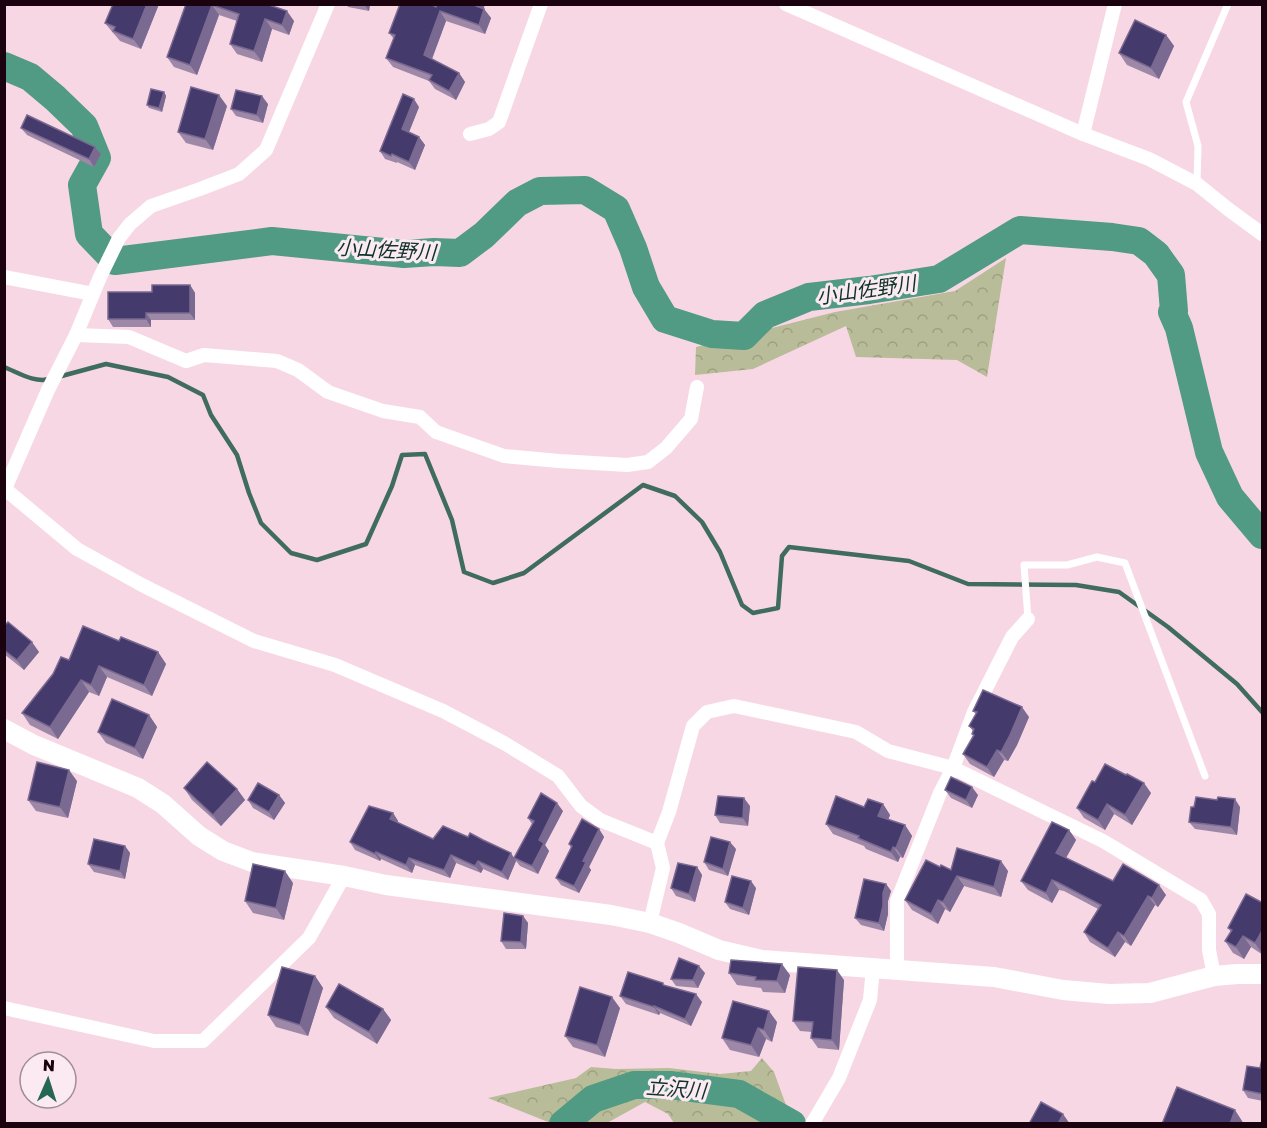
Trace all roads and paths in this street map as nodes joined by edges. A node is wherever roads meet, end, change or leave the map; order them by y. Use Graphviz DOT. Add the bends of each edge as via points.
graph roads {
  1 [pos="328,4"];
  2 [pos="541,4"];
  3 [pos="786,4"];
  4 [pos="1115,4"];
  5 [pos="1228,4"];
  6 [pos="470,134"];
  7 [pos="1083,134"];
  8 [pos="1197,184"];
  9 [pos="1263,234"];
  10 [pos="4,277"];
  11 [pos="93,294"];
  12 [pos="76,335"];
  13 [pos="697,387"];
  14 [pos="5,490"];
  15 [pos="1028,619"];
  16 [pos="4,729"];
  17 [pos="953,768"];
  18 [pos="1205,776"];
  19 [pos="657,843"];
  20 [pos="344,876"];
  21 [pos="650,923"];
  22 [pos="873,969"];
  23 [pos="897,970"];
  24 [pos="1263,974"];
  25 [pos="1214,976"];
  26 [pos="4,1008"];
  27 [pos="812,1124"];
  1 -- 11 [label="street" via="266,150 239,174 151,206 119,238"];
  2 -- 6 [label="street" via="499,122"];
  3 -- 7 [label="street"];
  4 -- 7 [label="street"];
  5 -- 8 [label="lane" via="1186,102 1198,146"];
  7 -- 8 [label="street" via="1149,159"];
  8 -- 9 [label="street"];
  10 -- 11 [label="street"];
  11 -- 12 [label="street"];
  12 -- 13 [label="street" via="129,337 186,361 204,355 277,361 298,370 328,392 383,411 420,417 436,432 504,456 559,461 627,465 648,462 691,419"];
  12 -- 14 [label="street"];
  14 -- 19 [label="street" via="77,549 142,585 254,641 334,665 443,711 558,776 581,806 600,820"];
  15 -- 17 [label="street" via="1012,637 974,712"];
  15 -- 18 [label="lane" via="1024,565 1067,565 1097,557 1125,563"];
  16 -- 20 [label="street" via="34,746 138,788 223,851 252,862"];
  17 -- 19 [label="street" via="888,751 856,732 734,706 706,712 693,726"];
  17 -- 23 [label="street" via="897,901"];
  17 -- 25 [label="street" via="1103,841 1202,900 1209,914"];
  19 -- 21 [label="street" via="663,868"];
  20 -- 21 [label="street"];
  20 -- 26 [label="street" via="309,938 203,1041 153,1041"];
  21 -- 22 [label="street" via="719,950 762,960"];
  22 -- 23 [label="street"];
  22 -- 27 [label="street" via="870,1000 839,1078"];
  23 -- 25 [label="street" via="994,977 1109,994 1150,993"];
  24 -- 25 [label="street"];
}
